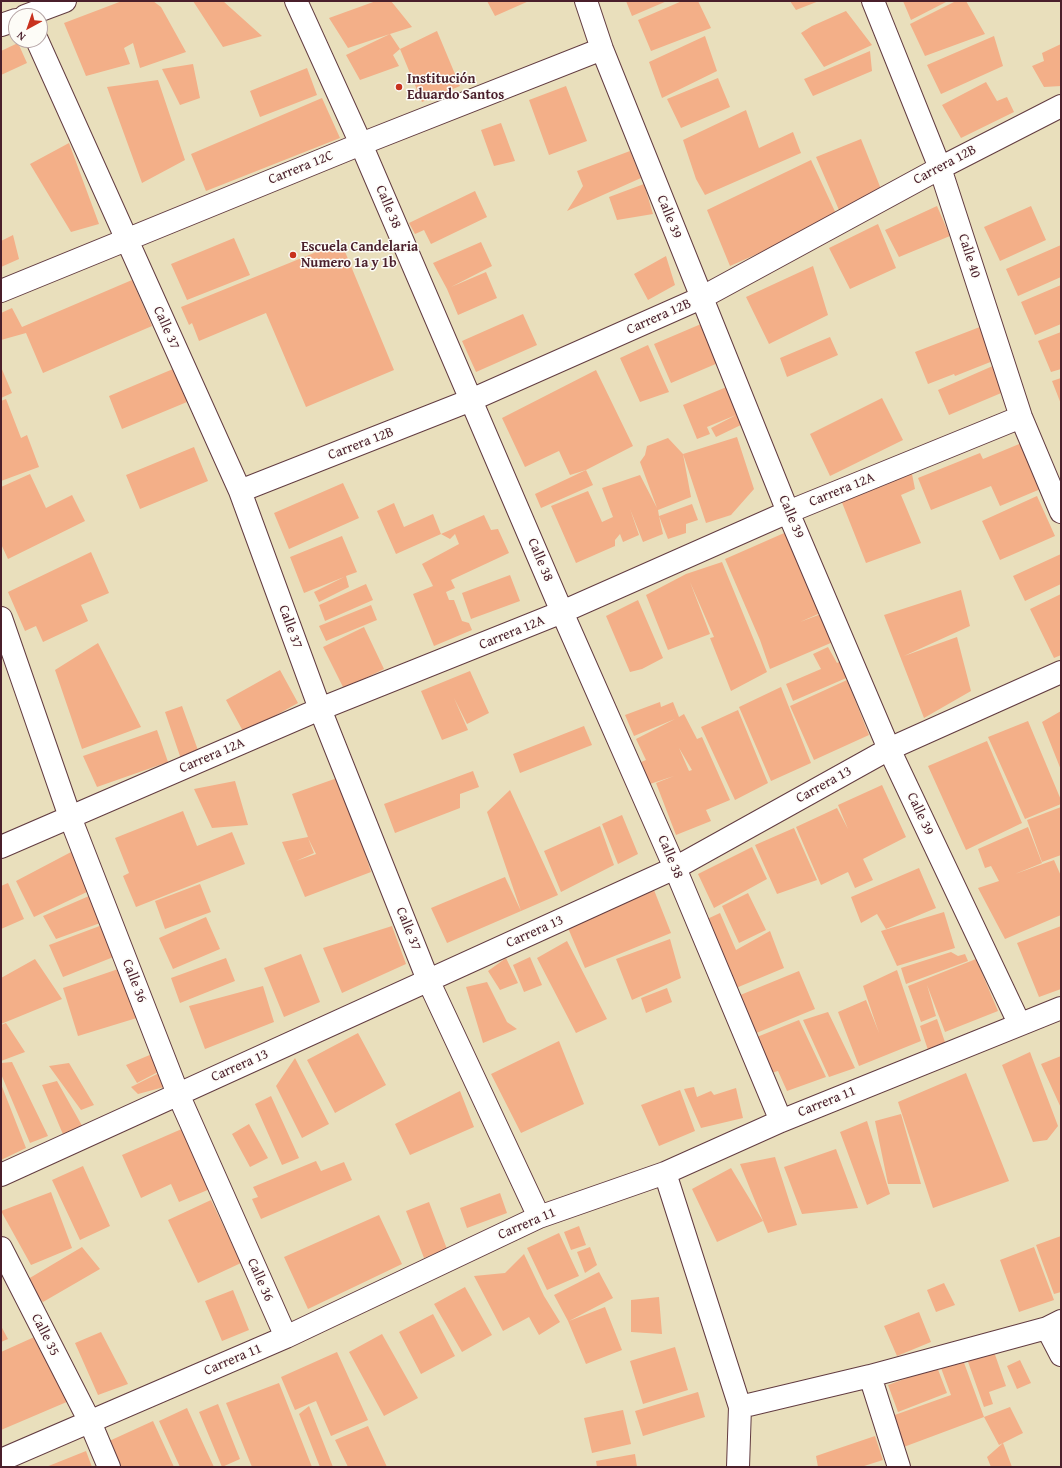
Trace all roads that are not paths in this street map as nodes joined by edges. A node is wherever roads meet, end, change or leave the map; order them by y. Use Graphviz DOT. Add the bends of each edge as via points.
graph roads {
  1 [pos="65,1"];
  2 [pos="296,1"];
  3 [pos="586,1"];
  4 [pos="873,1"];
  5 [pos="47,8"];
  6 [pos="41,48"];
  7 [pos="602,49"];
  8 [pos="1061,106"];
  9 [pos="361,144"];
  10 [pos="940,168"];
  11 [pos="127,240"];
  12 [pos="1,291"];
  13 [pos="701,298"];
  14 [pos="471,400"];
  15 [pos="1021,417"];
  16 [pos="240,491"];
  17 [pos="788,512"];
  18 [pos="1061,512"];
  19 [pos="562,612"];
  20 [pos="1,618"];
  21 [pos="1061,672"];
  22 [pos="320,709"];
  23 [pos="890,749"];
  24 [pos="70,817"];
  25 [pos="1,847"];
  26 [pos="675,868"];
  27 [pos="428,980"];
  28 [pos="1061,1008"];
  29 [pos="1020,1023"];
  30 [pos="178,1094"];
  31 [pos="781,1121"];
  32 [pos="665,1173"];
  33 [pos="1,1176"];
  34 [pos="539,1217"];
  35 [pos="1,1248"];
  36 [pos="1054,1324"];
  37 [pos="286,1337"];
  38 [pos="1061,1355"];
  39 [pos="870,1376"];
  40 [pos="740,1407"];
  41 [pos="90,1422"];
  42 [pos="1,1460"];
  43 [pos="109,1467"];
  44 [pos="738,1467"];
  45 [pos="899,1467"];
  1 -- 5 [label="street"];
  2 -- 9 [label="street, Calle 38"];
  3 -- 7 [label="street, Calle 39"];
  4 -- 10 [label="street, Calle 40"];
  6 -- 11 [label="street, Calle 37"];
  7 -- 9 [label="street, Carrera 12C"];
  7 -- 13 [label="street, Calle 39"];
  8 -- 10 [label="street, Carrera 12B"];
  9 -- 11 [label="street, Carrera 12C"];
  9 -- 14 [label="street, Calle 38"];
  10 -- 13 [label="street, Carrera 12B"];
  10 -- 15 [label="street, Calle 40"];
  11 -- 12 [label="street, Carrera 12C"];
  11 -- 16 [label="street, Calle 37"];
  13 -- 14 [label="street, Carrera 12B"];
  13 -- 17 [label="street, Calle 39"];
  14 -- 16 [label="street, Carrera 12B"];
  14 -- 19 [label="street, Calle 38"];
  15 -- 17 [label="street, Carrera 12A"];
  15 -- 18 [label="street, Calle 40"];
  16 -- 22 [label="street, Calle 37"];
  17 -- 19 [label="street, Carrera 12A"];
  17 -- 23 [label="street, Calle 39"];
  19 -- 22 [label="street, Carrera 12A"];
  19 -- 26 [label="street, Calle 38"];
  20 -- 24 [label="street, Calle 36"];
  21 -- 23 [label="street, Carrera 13"];
  22 -- 24 [label="street, Carrera 12A"];
  22 -- 27 [label="street, Calle 37"];
  23 -- 26 [label="street, Carrera 13"];
  23 -- 29 [label="street, Calle 39"];
  24 -- 25 [label="street, Carrera 12A"];
  24 -- 30 [label="street, Calle 36"];
  26 -- 27 [label="street, Carrera 13"];
  26 -- 31 [label="street, Calle 38"];
  27 -- 30 [label="street, Carrera 13"];
  27 -- 34 [label="street, Calle 37"];
  28 -- 29 [label="street, Carrera 11"];
  29 -- 31 [label="street, Carrera 11"];
  30 -- 33 [label="street, Carrera 13"];
  30 -- 37 [label="street, Calle 36"];
  31 -- 32 [label="street, Carrera 11"];
  32 -- 34 [label="street, Carrera 11"];
  32 -- 40 [label="street"];
  34 -- 37 [label="street, Carrera 11"];
  35 -- 41 [label="street, Calle 35"];
  36 -- 38 [label="street"];
  36 -- 39 [label="street"];
  37 -- 41 [label="street, Carrera 11"];
  39 -- 40 [label="street"];
  39 -- 45 [label="street"];
  40 -- 44 [label="street"];
  41 -- 42 [label="street, Carrera 11"];
  41 -- 43 [label="street, Calle 35"];
}
